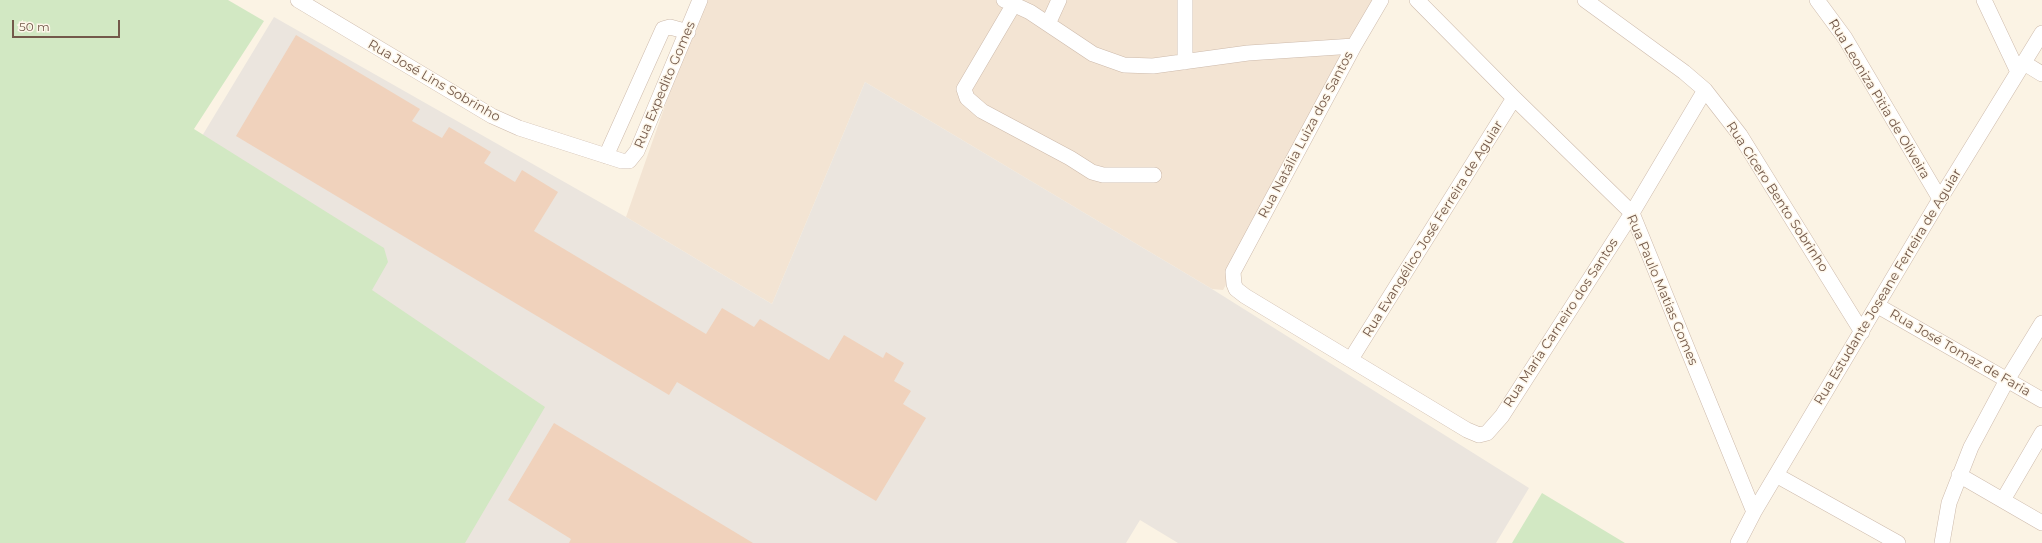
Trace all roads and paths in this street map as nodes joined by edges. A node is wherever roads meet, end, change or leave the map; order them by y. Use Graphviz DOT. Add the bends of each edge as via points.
graph roads {
  1 [pos="700,0"];
  2 [pos="1058,0"];
  3 [pos="1185,0"];
  4 [pos="1381,0"];
  5 [pos="1417,0"];
  6 [pos="1585,0"];
  7 [pos="1817,0"];
  8 [pos="1984,0"];
  9 [pos="301,1"];
  10 [pos="1009,2"];
  11 [pos="1048,24"];
  12 [pos="688,32"];
  13 [pos="2042,33"];
  14 [pos="1354,46"];
  15 [pos="1185,62"];
  16 [pos="2021,68"];
  17 [pos="2042,74"];
  18 [pos="1705,90"];
  19 [pos="1514,98"];
  20 [pos="606,156"];
  21 [pos="622,161"];
  22 [pos="1154,175"];
  23 [pos="1940,200"];
  24 [pos="1632,212"];
  25 [pos="1878,306"];
  26 [pos="2042,323"];
  27 [pos="1862,332"];
  28 [pos="1351,360"];
  29 [pos="2007,380"];
  30 [pos="2042,400"];
  31 [pos="2042,433"];
  32 [pos="1776,475"];
  33 [pos="1959,475"];
  34 [pos="2003,500"];
  35 [pos="1754,512"];
  36 [pos="2042,523"];
  37 [pos="1738,543"];
  38 [pos="1898,543"];
  39 [pos="1942,543"];
  1 -- 12 [label="street, Rua Expedito Gomes"];
  2 -- 11 [label="street"];
  3 -- 15 [label="street"];
  4 -- 14 [label="street, Rua Natália Luiza dos Santos"];
  5 -- 19 [label="street, Rua Paulo Matias Gomes"];
  6 -- 18 [label="street, Rua Cícero Bento Sobrinho"];
  7 -- 23 [label="street, Rua Leoniza Pitia de Oliveira" via="1845,38"];
  8 -- 16 [label="street"];
  9 -- 20 [label="street, Rua José Lins Sobrinho" via="492,116 519,128"];
  10 -- 11 [label="street"];
  10 -- 22 [label="street" via="964,89 966,98 982,111 1092,172 1103,175"];
  11 -- 15 [label="street" via="1093,54 1124,65 1153,66"];
  12 -- 20 [label="street" via="670,27 663,29"];
  12 -- 21 [label="street, Rua Expedito Gomes" via="637,151 629,160"];
  13 -- 16 [label="street, Rua Estudante Joseane Ferreira de Aguiar"];
  14 -- 15 [label="street" via="1248,53"];
  14 -- 28 [label="street, Rua Natália Luiza dos Santos" via="1233,272 1234,284 1245,296"];
  16 -- 17 [label="street"];
  16 -- 23 [label="street, Rua Estudante Joseane Ferreira de Aguiar"];
  18 -- 24 [label="street, Rua Maria Carneiro dos Santos"];
  18 -- 27 [label="street, Rua Cícero Bento Sobrinho" via="1740,135"];
  19 -- 24 [label="street, Rua Paulo Matias Gomes"];
  19 -- 28 [label="street, Rua Evangélico José Ferreira de Aguiar"];
  20 -- 21 [label="street, Rua José Lins Sobrinho"];
  23 -- 25 [label="street, Rua Estudante Joseane Ferreira de Aguiar"];
  24 -- 28 [label="street, Rua Maria Carneiro dos Santos" via="1502,416 1486,433 1478,435 1467,430"];
  24 -- 35 [label="street, Rua Paulo Matias Gomes"];
  25 -- 27 [label="street, Rua Estudante Joseane Ferreira de Aguiar"];
  25 -- 29 [label="street, Rua José Tomaz de Faria"];
  26 -- 29 [label="street"];
  27 -- 32 [label="street, Rua Estudante Joseane Ferreira de Aguiar"];
  29 -- 30 [label="street, Rua José Tomaz de Faria"];
  29 -- 33 [label="street"];
  31 -- 34 [label="street"];
  32 -- 35 [label="street, Rua Estudante Joseane Ferreira de Aguiar"];
  32 -- 38 [label="street"];
  33 -- 34 [label="street"];
  33 -- 39 [label="street" via="1949,503"];
  34 -- 36 [label="street"];
  35 -- 37 [label="street, Rua Estudante Joseane Ferreira de Aguiar"];
}
